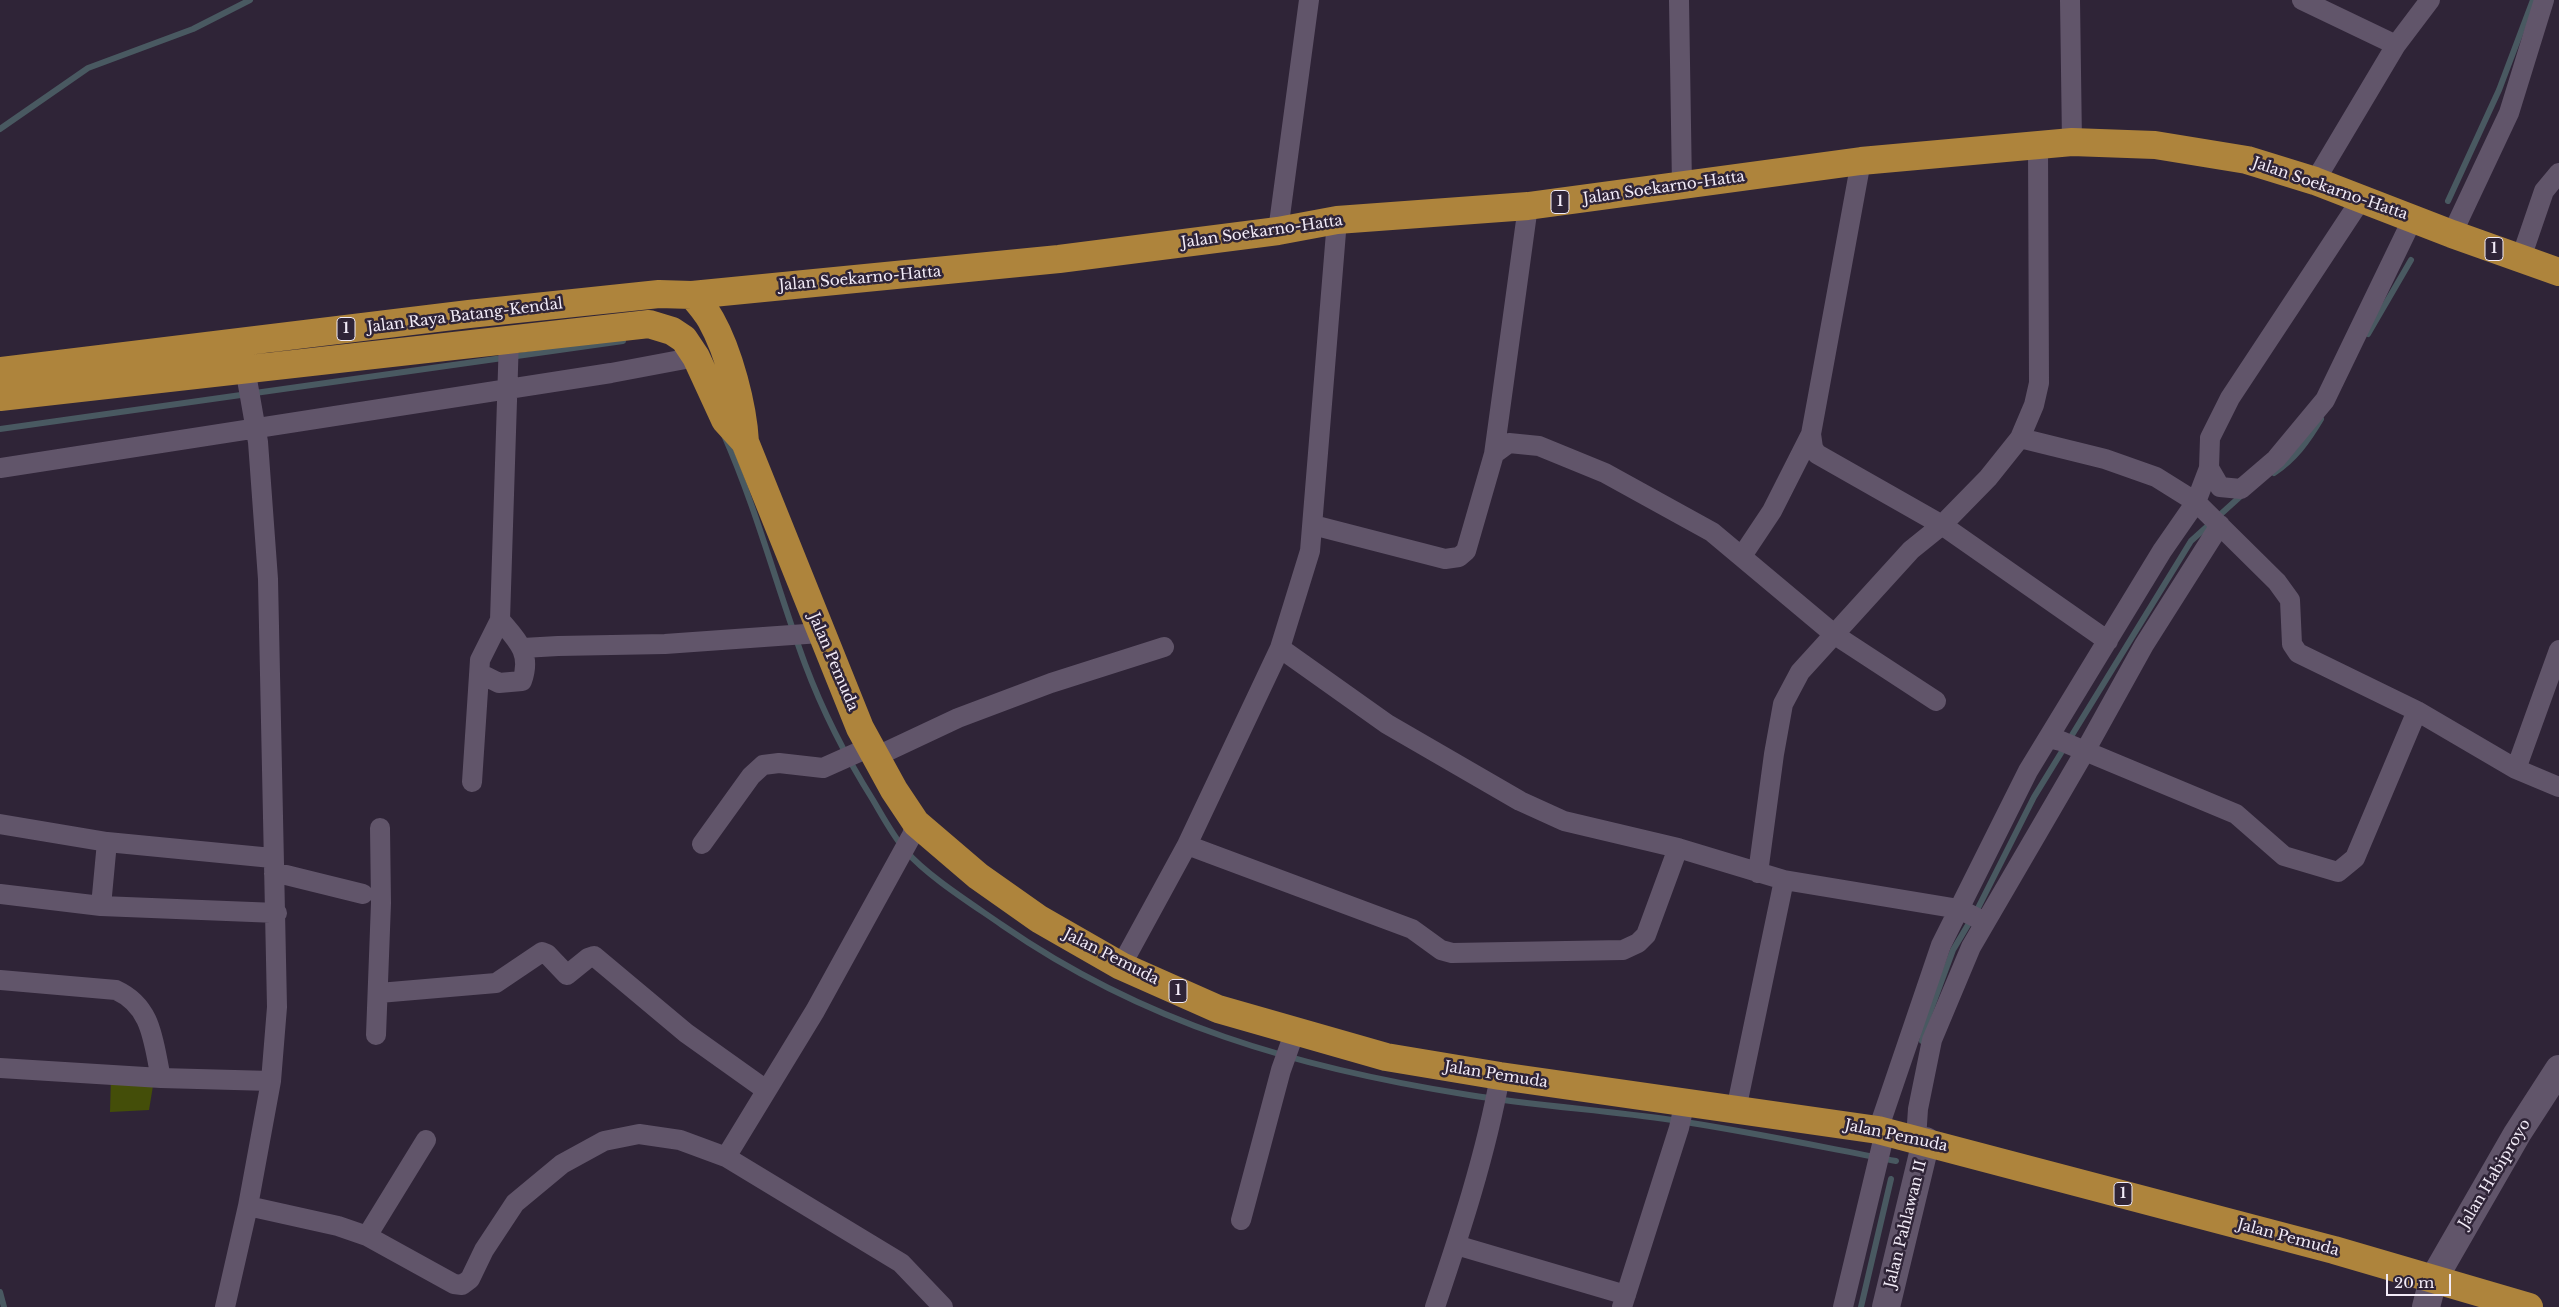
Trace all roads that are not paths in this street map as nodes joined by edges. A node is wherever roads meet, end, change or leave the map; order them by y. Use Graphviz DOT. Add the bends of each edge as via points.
graph roads {
  1 [pos="1309,0"];
  2 [pos="1680,0"];
  3 [pos="2070,0"];
  4 [pos="2302,0"];
  5 [pos="2430,0"];
  6 [pos="2544,0"];
  7 [pos="2396,45"];
  8 [pos="2072,142"];
  9 [pos="2038,146"];
  10 [pos="1861,161"];
  11 [pos="2559,173"];
  12 [pos="2315,181"];
  13 [pos="1682,186"];
  14 [pos="2362,198"];
  15 [pos="1528,206"];
  16 [pos="1337,220"];
  17 [pos="2428,224"];
  18 [pos="1278,231"];
  19 [pos="2522,258"];
  20 [pos="2559,272"];
  21 [pos="692,295"];
  22 [pos="649,324"];
  23 [pos="509,343"];
  24 [pos="696,357"];
  25 [pos="0,370"];
  26 [pos="245,370"];
  27 [pos="508,380"];
  28 [pos="0,397"];
  29 [pos="256,429"];
  30 [pos="1811,434"];
  31 [pos="2020,438"];
  32 [pos="745,442"];
  33 [pos="1494,454"];
  34 [pos="0,468"];
  35 [pos="2209,468"];
  36 [pos="2196,502"];
  37 [pos="2218,524"];
  38 [pos="1313,525"];
  39 [pos="1942,526"];
  40 [pos="1742,556"];
  41 [pos="500,620"];
  42 [pos="813,633"];
  43 [pos="1835,635"];
  44 [pos="2108,641"];
  45 [pos="1164,647"];
  46 [pos="524,648"];
  47 [pos="1280,648"];
  48 [pos="2559,650"];
  49 [pos="481,674"];
  50 [pos="1936,701"];
  51 [pos="2417,711"];
  52 [pos="2068,746"];
  53 [pos="868,752"];
  54 [pos="2516,769"];
  55 [pos="472,782"];
  56 [pos="2559,787"];
  57 [pos="0,824"];
  58 [pos="380,828"];
  59 [pos="914,829"];
  60 [pos="107,842"];
  61 [pos="702,844"];
  62 [pos="1187,845"];
  63 [pos="1678,848"];
  64 [pos="273,866"];
  65 [pos="1758,873"];
  66 [pos="1784,880"];
  67 [pos="0,894"];
  68 [pos="363,894"];
  69 [pos="101,906"];
  70 [pos="277,913"];
  71 [pos="1973,915"];
  72 [pos="1121,966"];
  73 [pos="0,980"];
  74 [pos="379,993"];
  75 [pos="376,1035"];
  76 [pos="1293,1037"];
  77 [pos="0,1068"];
  78 [pos="2559,1069"];
  79 [pos="161,1078"];
  80 [pos="271,1081"];
  81 [pos="1498,1084"];
  82 [pos="766,1090"];
  83 [pos="1736,1110"];
  84 [pos="1682,1113"];
  85 [pos="426,1140"];
  86 [pos="1896,1142"];
  87 [pos="726,1157"];
  88 [pos="248,1206"];
  89 [pos="1241,1220"];
  90 [pos="366,1236"];
  91 [pos="1456,1244"];
  92 [pos="2433,1280"];
  93 [pos="1624,1301"];
  94 [pos="225,1307"];
  95 [pos="943,1307"];
  96 [pos="1435,1307"];
  97 [pos="1843,1307"];
  98 [pos="1886,1307"];
  99 [pos="2426,1307"];
  100 [pos="2529,1307"];
  1 -- 18 [label="street"];
  2 -- 13 [label="street"];
  3 -- 8 [label="street"];
  4 -- 7 [label="street"];
  5 -- 7 [label="street"];
  6 -- 17 [label="street" via="2509,113"];
  7 -- 12 [label="street"];
  8 -- 9 [label="highway, Jalan Soekarno-Hatta / 1"];
  8 -- 12 [label="highway, Jalan Soekarno-Hatta / 1" via="2155,145 2247,160"];
  9 -- 10 [label="highway, Jalan Soekarno-Hatta / 1"];
  9 -- 31 [label="street" via="2039,383"];
  10 -- 13 [label="highway, Jalan Soekarno-Hatta / 1"];
  10 -- 30 [label="street"];
  11 -- 19 [label="street" via="2544,191"];
  12 -- 14 [label="highway, Jalan Soekarno-Hatta / 1"];
  13 -- 15 [label="highway, Jalan Soekarno-Hatta / 1"];
  14 -- 17 [label="highway, Jalan Soekarno-Hatta / 1"];
  14 -- 35 [label="street" via="2230,398 2210,438"];
  15 -- 16 [label="highway, Jalan Soekarno-Hatta / 1"];
  15 -- 33 [label="street"];
  16 -- 18 [label="highway, Jalan Soekarno-Hatta / 1"];
  16 -- 38 [label="street"];
  17 -- 19 [label="highway, Jalan Soekarno-Hatta / 1"];
  17 -- 35 [label="street" via="2326,400 2276,459 2241,489 2220,487"];
  18 -- 21 [label="highway, Jalan Soekarno-Hatta / 1" via="952,271"];
  19 -- 20 [label="highway, Jalan Soekarno-Hatta / 1"];
  21 -- 25 [label="highway, Jalan Raya Batang-Kendal / 1" via="659,294 469,314"];
  21 -- 32 [label="highway, Jalan Pemuda / 1" via="718,333 743,415"];
  22 -- 23 [label="highway, Jalan Raya Batang-Kendal / 1"];
  22 -- 24 [label="highway, Jalan Pemuda / 1" via="672,331 684,339"];
  23 -- 26 [label="highway, Jalan Raya Batang-Kendal / 1"];
  23 -- 27 [label="street"];
  24 -- 27 [label="street" via="611,373"];
  24 -- 32 [label="highway, Jalan Pemuda / 1" via="725,420"];
  26 -- 28 [label="highway, Jalan Raya Batang-Kendal / 1"];
  26 -- 29 [label="street"];
  27 -- 29 [label="street"];
  27 -- 41 [label="street"];
  29 -- 34 [label="street"];
  29 -- 64 [label="street" via="268,578"];
  30 -- 39 [label="street" via="1817,454"];
  30 -- 40 [label="street" via="1772,511"];
  31 -- 36 [label="street" via="2105,459 2156,477"];
  31 -- 39 [label="street" via="1988,478"];
  32 -- 42 [label="highway, Jalan Pemuda / 1"];
  33 -- 38 [label="street" via="1466,550 1459,557 1445,559"];
  33 -- 40 [label="street" via="1509,443 1547,449 1638,491 1712,532"];
  35 -- 36 [label="street"];
  36 -- 37 [label="street"];
  36 -- 44 [label="street" via="2162,551"];
  37 -- 51 [label="street" via="2277,582 2290,600 2292,644 2298,653"];
  37 -- 52 [label="street" via="2144,645"];
  38 -- 47 [label="street" via="1310,551"];
  39 -- 43 [label="street" via="1911,550"];
  39 -- 44 [label="street"];
  40 -- 43 [label="street"];
  41 -- 46 [label="street"];
  41 -- 49 [label="street" via="480,660"];
  42 -- 46 [label="street" via="665,644"];
  42 -- 53 [label="highway, Jalan Pemuda / 1"];
  43 -- 50 [label="street"];
  43 -- 65 [label="street" via="1800,672 1783,704"];
  44 -- 52 [label="street"];
  45 -- 53 [label="street" via="1051,683"];
  46 -- 49 [label="street" via="526,671 522,682 499,683"];
  47 -- 62 [label="street"];
  47 -- 63 [label="street" via="1387,724 1520,800 1564,821"];
  48 -- 54 [label="street"];
  49 -- 55 [label="street"];
  51 -- 52 [label="street" via="2355,858 2338,872 2284,856 2236,814"];
  51 -- 54 [label="street"];
  52 -- 71 [label="street"];
  52 -- 71 [label="street" via="2028,771"];
  53 -- 59 [label="highway, Jalan Pemuda / 1"];
  53 -- 61 [label="street" via="823,768 779,763 763,765 751,776"];
  54 -- 56 [label="street"];
  57 -- 60 [label="street"];
  58 -- 74 [label="street"];
  59 -- 72 [label="highway, Jalan Pemuda / 1" via="1039,919"];
  59 -- 82 [label="street" via="814,1011"];
  60 -- 64 [label="street"];
  60 -- 69 [label="street"];
  62 -- 63 [label="street" via="1412,928 1441,950 1488,954 1623,950 1638,943 1646,935"];
  62 -- 72 [label="street"];
  63 -- 65 [label="street"];
  64 -- 68 [label="street"];
  64 -- 70 [label="street"];
  65 -- 66 [label="street"];
  66 -- 71 [label="street"];
  66 -- 83 [label="street"];
  67 -- 69 [label="street"];
  69 -- 70 [label="street"];
  70 -- 80 [label="street" via="277,1007"];
  71 -- 86 [label="street" via="1971,947 1932,1040 1918,1109"];
  71 -- 86 [label="street" via="1941,945"];
  72 -- 76 [label="highway, Jalan Pemuda / 1" via="1218,1009"];
  73 -- 79 [label="street" via="116,990 128,995 139,1004 148,1020"];
  74 -- 75 [label="street"];
  74 -- 82 [label="street" via="496,983 542,952 566,975 594,956 686,1032"];
  76 -- 81 [label="highway, Jalan Pemuda / 1"];
  76 -- 89 [label="street"];
  77 -- 79 [label="street"];
  78 -- 92 [label="main road, Jalan Habiproyo" via="2517,1134"];
  79 -- 80 [label="street"];
  80 -- 88 [label="street"];
  81 -- 84 [label="highway, Jalan Pemuda / 1"];
  81 -- 91 [label="street"];
  82 -- 87 [label="street"];
  83 -- 84 [label="highway, Jalan Pemuda / 1"];
  83 -- 86 [label="highway, Jalan Pemuda / 1"];
  84 -- 93 [label="street"];
  85 -- 90 [label="street"];
  86 -- 92 [label="highway, Jalan Pemuda / 1" via="2334,1250"];
  86 -- 97 [label="street"];
  86 -- 98 [label="main road, Jalan Pahlawan II"];
  87 -- 90 [label="street" via="680,1140 639,1134 604,1141 562,1164 514,1202 470,1279 462,1285 454,1284"];
  87 -- 95 [label="street" via="900,1263"];
  88 -- 90 [label="street" via="338,1226"];
  88 -- 94 [label="street"];
  91 -- 93 [label="street"];
  91 -- 96 [label="street"];
  92 -- 99 [label="main road, Jalan Habiproyo"];
  92 -- 100 [label="highway, Jalan Pemuda / 1"];
}
